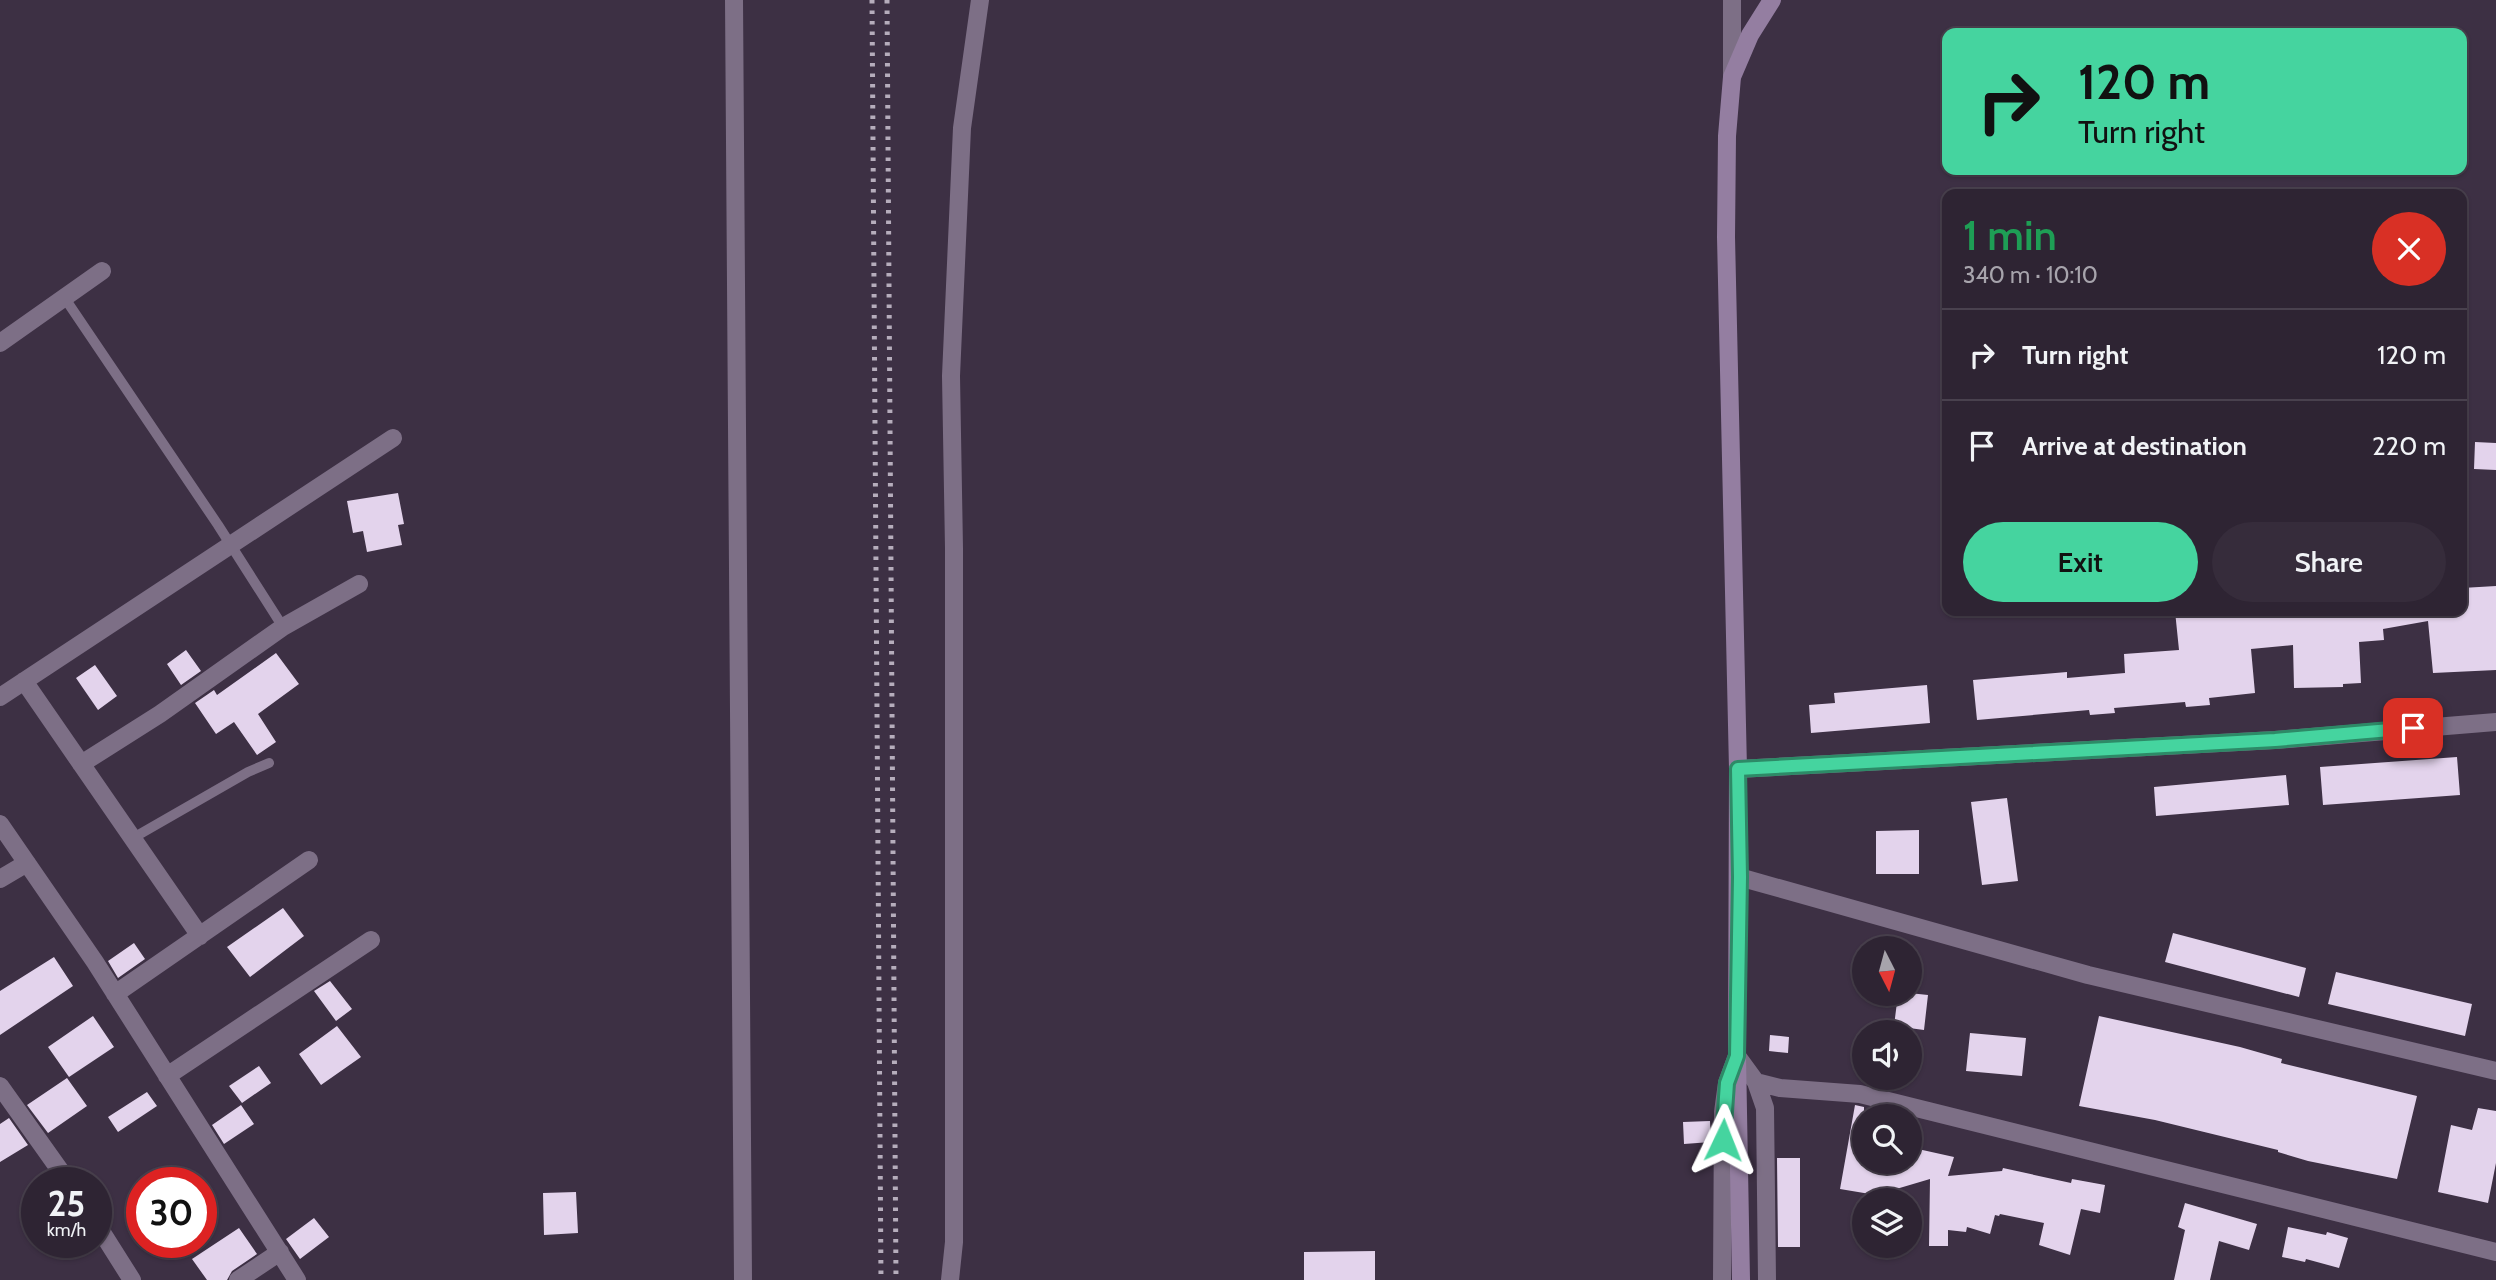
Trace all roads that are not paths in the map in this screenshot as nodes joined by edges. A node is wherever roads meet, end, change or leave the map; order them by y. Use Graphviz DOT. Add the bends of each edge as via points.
graph roads {
  1 [pos="734,0"];
  2 [pos="980,0"];
  3 [pos="1731,0"];
  4 [pos="1772,0"];
  5 [pos="1732,77"];
  6 [pos="102,271"];
  7 [pos="64,297"];
  8 [pos="0,343"];
  9 [pos="393,438"];
  10 [pos="229,545"];
  11 [pos="359,584"];
  12 [pos="283,627"];
  13 [pos="24,681"];
  14 [pos="0,697"];
  15 [pos="2496,722"];
  16 [pos="268,763"];
  17 [pos="82,764"];
  18 [pos="1738,769"];
  19 [pos="0,824"];
  20 [pos="133,838"];
  21 [pos="309,860"];
  22 [pos="27,863"];
  23 [pos="1740,877"];
  24 [pos="0,879"];
  25 [pos="200,936"];
  26 [pos="372,940"];
  27 [pos="115,994"];
  28 [pos="1737,1056"];
  29 [pos="2496,1071"];
  30 [pos="167,1076"];
  31 [pos="1756,1082"];
  32 [pos="0,1086"];
  33 [pos="58,1167"];
  34 [pos="112,1248"];
  35 [pos="279,1252"];
  36 [pos="2496,1252"];
  37 [pos="132,1280"];
  38 [pos="238,1280"];
  39 [pos="297,1280"];
  40 [pos="743,1280"];
  41 [pos="950,1280"];
  42 [pos="1722,1280"];
  43 [pos="1741,1280"];
  44 [pos="1767,1280"];
  1 -- 40 [label="street"];
  2 -- 41 [label="street" via="962,128 951,376 954,1242"];
  3 -- 5 [label="street"];
  4 -- 5 [label="main road"];
  5 -- 18 [label="main road" via="1726,237"];
  6 -- 7 [label="street"];
  7 -- 8 [label="street"];
  7 -- 10 [label="lane"];
  9 -- 10 [label="street"];
  10 -- 12 [label="lane"];
  10 -- 13 [label="street"];
  11 -- 12 [label="street"];
  12 -- 17 [label="street"];
  13 -- 14 [label="street"];
  13 -- 17 [label="street"];
  15 -- 18 [label="street" via="2275,740"];
  16 -- 20 [label="lane"];
  17 -- 20 [label="street"];
  18 -- 23 [label="main road"];
  19 -- 22 [label="street"];
  20 -- 25 [label="street"];
  21 -- 25 [label="street"];
  22 -- 24 [label="street"];
  22 -- 27 [label="street"];
  23 -- 28 [label="main road"];
  23 -- 29 [label="street" via="2088,975"];
  25 -- 27 [label="street"];
  26 -- 30 [label="street"];
  27 -- 30 [label="street"];
  28 -- 31 [label="street"];
  28 -- 42 [label="street" via="1727,1083 1724,1112"];
  28 -- 43 [label="main road"];
  30 -- 35 [label="street"];
  31 -- 36 [label="street" via="1860,1094"];
  31 -- 44 [label="street" via="1765,1108"];
  32 -- 33 [label="street"];
  34 -- 37 [label="street"];
  35 -- 38 [label="street"];
  35 -- 39 [label="street"];
}
